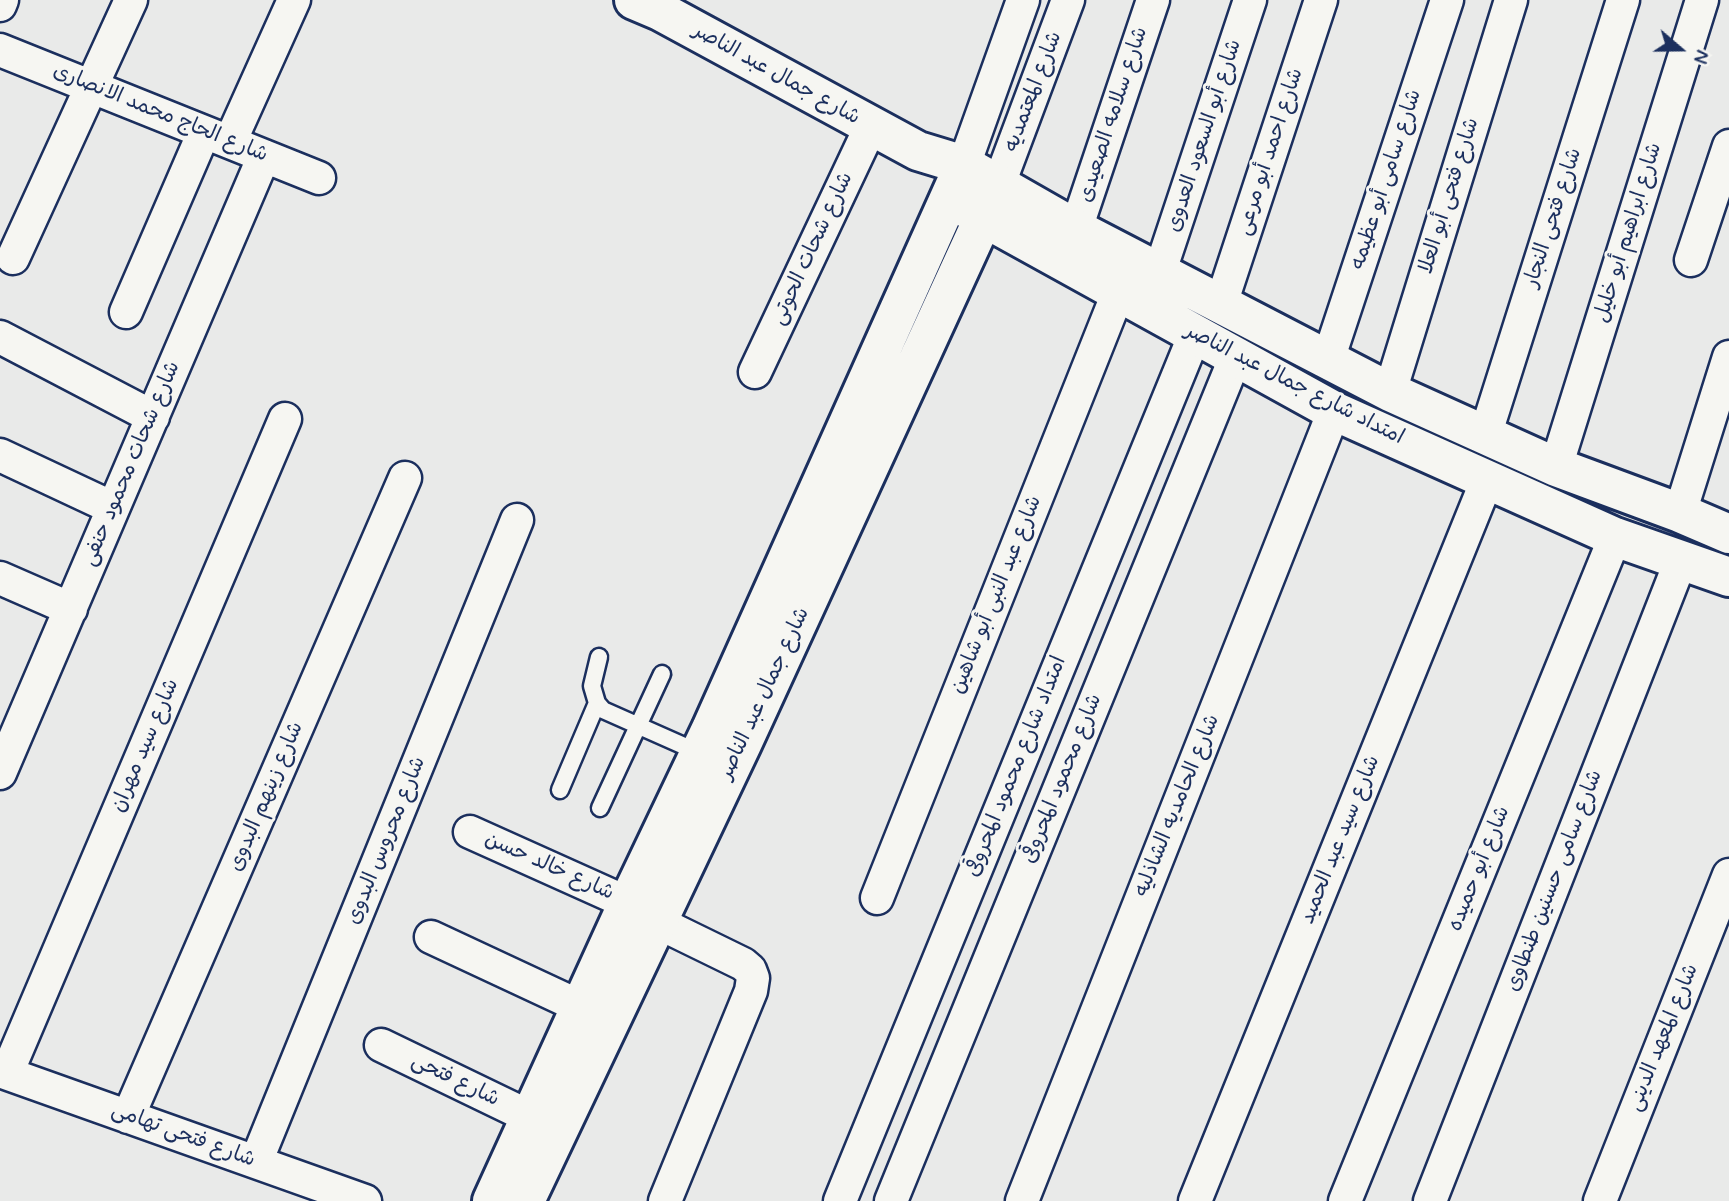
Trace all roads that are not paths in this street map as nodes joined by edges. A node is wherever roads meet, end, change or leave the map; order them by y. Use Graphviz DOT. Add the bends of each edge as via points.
graph roads {
  1 [pos="131,0"];
  2 [pos="294,0"];
  3 [pos="1023,0"];
  4 [pos="1068,0"];
  5 [pos="1153,0"];
  6 [pos="1250,0"];
  7 [pos="1321,0"];
  8 [pos="1447,0"];
  9 [pos="1511,0"];
  10 [pos="1623,0"];
  11 [pos="1702,0"];
  12 [pos="653,4"];
  13 [pos="0,50"];
  14 [pos="91,86"];
  15 [pos="871,126"];
  16 [pos="217,137"];
  17 [pos="1729,146"];
  18 [pos="264,156"];
  19 [pos="319,178"];
  20 [pos="956,181"];
  21 [pos="991,200"];
  22 [pos="1076,229"];
  23 [pos="13,258"];
  24 [pos="1691,260"];
  25 [pos="1160,271"];
  26 [pos="1118,293"];
  27 [pos="1221,304"];
  28 [pos="126,312"];
  29 [pos="1195,334"];
  30 [pos="0,337"];
  31 [pos="1236,356"];
  32 [pos="1729,357"];
  33 [pos="1328,360"];
  34 [pos="755,372"];
  35 [pos="1390,392"];
  36 [pos="1334,411"];
  37 [pos="153,417"];
  38 [pos="285,419"];
  39 [pos="1485,436"];
  40 [pos="0,455"];
  41 [pos="1556,467"];
  42 [pos="405,478"];
  43 [pos="1487,480"];
  44 [pos="113,508"];
  45 [pos="1680,513"];
  46 [pos="517,520"];
  47 [pos="1728,530"];
  48 [pos="1615,537"];
  49 [pos="1681,560"];
  50 [pos="0,578"];
  51 [pos="1729,578"];
  52 [pos="71,608"];
  53 [pos="599,657"];
  54 [pos="662,674"];
  55 [pos="597,703"];
  56 [pos="12,712"];
  57 [pos="638,726"];
  58 [pos="718,742"];
  59 [pos="0,773"];
  60 [pos="560,790"];
  61 [pos="600,808"];
  62 [pos="470,832"];
  63 [pos="1729,875"];
  64 [pos="877,898"];
  65 [pos="643,913"];
  66 [pos="431,936"];
  67 [pos="581,1007"];
  68 [pos="381,1045"];
  69 [pos="3,1072"];
  70 [pos="128,1117"];
  71 [pos="530,1117"];
  72 [pos="256,1162"];
  73 [pos="365,1201"];
  74 [pos="492,1201"];
  75 [pos="525,1201"];
  76 [pos="665,1201"];
  77 [pos="840,1201"];
  78 [pos="891,1201"];
  79 [pos="1022,1201"];
  80 [pos="1195,1201"];
  81 [pos="1345,1201"];
  82 [pos="1430,1201"];
  83 [pos="1600,1201"];
  1 -- 14 [label="street"];
  2 -- 16 [label="street"];
  3 -- 20 [label="street, شارع المعتمديه"];
  4 -- 21 [label="street, شارع المعتمديه"];
  5 -- 22 [label="street, شارع سلامه الصعيدى"];
  6 -- 25 [label="street, شارع أبو السعود العدوى"];
  7 -- 27 [label="street, شارع احمد أبو مرعى"];
  8 -- 33 [label="street, شارع سامى أبو عظيمه"];
  9 -- 35 [label="street, شارع فتحى أبو العلا"];
  10 -- 39 [label="street, شارع فتحى النجار"];
  11 -- 41 [label="street, شارع ابراهيم أبو خليل"];
  12 -- 15 [label="street, شارع جمال عبد الناصر"];
  13 -- 14 [label="street, شارع الحاج محمد الانصارى"];
  14 -- 16 [label="street, شارع الحاج محمد الانصارى"];
  14 -- 23 [label="street"];
  15 -- 20 [label="street, شارع جمال عبد الناصر" via="918,151"];
  15 -- 34 [label="street, شارع شحات الحوتى"];
  16 -- 18 [label="street, شارع الحاج محمد الانصارى"];
  16 -- 28 [label="street"];
  17 -- 24 [label="street"];
  18 -- 19 [label="street, شارع الحاج محمد الانصارى"];
  18 -- 37 [label="street, شارع شحات محمود حنفى"];
  20 -- 21 [label="street, امتداد شارع جمال عبد الناصر"];
  20 -- 58 [label="street, شارع جمال عبد الناصر"];
  21 -- 22 [label="street, امتداد شارع جمال عبد الناصر"];
  21 -- 26 [label="street, امتداد شارع جمال عبد الناصر"];
  21 -- 58 [label="street, شارع جمال عبد الناصر"];
  22 -- 25 [label="street, امتداد شارع جمال عبد الناصر"];
  25 -- 27 [label="street, امتداد شارع جمال عبد الناصر"];
  26 -- 29 [label="street, امتداد شارع جمال عبد الناصر"];
  26 -- 64 [label="street, شارع عبد النبى أبو شاهين"];
  27 -- 33 [label="street, امتداد شارع جمال عبد الناصر"];
  29 -- 31 [label="street, امتداد شارع جمال عبد الناصر"];
  29 -- 77 [label="street, امتداد شارع محمود المحروقى"];
  30 -- 37 [label="street"];
  31 -- 36 [label="street, امتداد شارع جمال عبد الناصر"];
  31 -- 78 [label="street, شارع محمود المحروقى"];
  32 -- 45 [label="street"];
  33 -- 35 [label="street, امتداد شارع جمال عبد الناصر"];
  35 -- 39 [label="street, امتداد شارع جمال عبد الناصر"];
  36 -- 43 [label="street, امتداد شارع جمال عبد الناصر"];
  36 -- 79 [label="street, شارع الحامديه الشاذليه"];
  37 -- 44 [label="street, شارع شحات محمود حنفى"];
  38 -- 69 [label="street, شارع سيد مهران"];
  39 -- 41 [label="street, امتداد شارع جمال عبد الناصر"];
  40 -- 44 [label="street"];
  41 -- 45 [label="street, امتداد شارع جمال عبد الناصر"];
  42 -- 70 [label="street, شارع زينهم البدوى"];
  43 -- 48 [label="street, امتداد شارع جمال عبد الناصر"];
  43 -- 80 [label="street, شارع سيد عبد الحميد"];
  44 -- 52 [label="street, شارع شحات محمود حنفى"];
  45 -- 47 [label="street, امتداد شارع جمال عبد الناصر"];
  46 -- 72 [label="street, شارع محروس البدوى"];
  48 -- 49 [label="street, امتداد شارع جمال عبد الناصر"];
  48 -- 81 [label="street, شارع أبو حميده"];
  49 -- 51 [label="street, امتداد شارع جمال عبد الناصر"];
  49 -- 82 [label="street, شارع سامى حسنين طنطاوى"];
  50 -- 52 [label="street"];
  52 -- 56 [label="street, شارع شحات محمود حنفى"];
  53 -- 55 [label="lane" via="592,686"];
  54 -- 57 [label="lane"];
  55 -- 57 [label="lane" via="610,715"];
  55 -- 60 [label="lane"];
  56 -- 59 [label="street, شارع شحات محمود حنفى"];
  57 -- 58 [label="lane"];
  57 -- 61 [label="lane"];
  58 -- 65 [label="street, شارع جمال عبد الناصر"];
  62 -- 65 [label="street, شارع خالد حسن"];
  63 -- 83 [label="street, شارع المعهد الدينى"];
  65 -- 67 [label="street, شارع جمال عبد الناصر"];
  65 -- 75 [label="street, شارع جمال عبد الناصر"];
  65 -- 76 [label="street, شارع خالد حسن" via="743,964 753,978"];
  66 -- 67 [label="street"];
  67 -- 71 [label="street, شارع جمال عبد الناصر"];
  68 -- 71 [label="street, شارع فتحى"];
  69 -- 70 [label="street, شارع فتحى تهامى"];
  70 -- 72 [label="street, شارع فتحى تهامى"];
  71 -- 74 [label="street, شارع جمال عبد الناصر"];
  72 -- 73 [label="street, شارع فتحى تهامى"];
}
